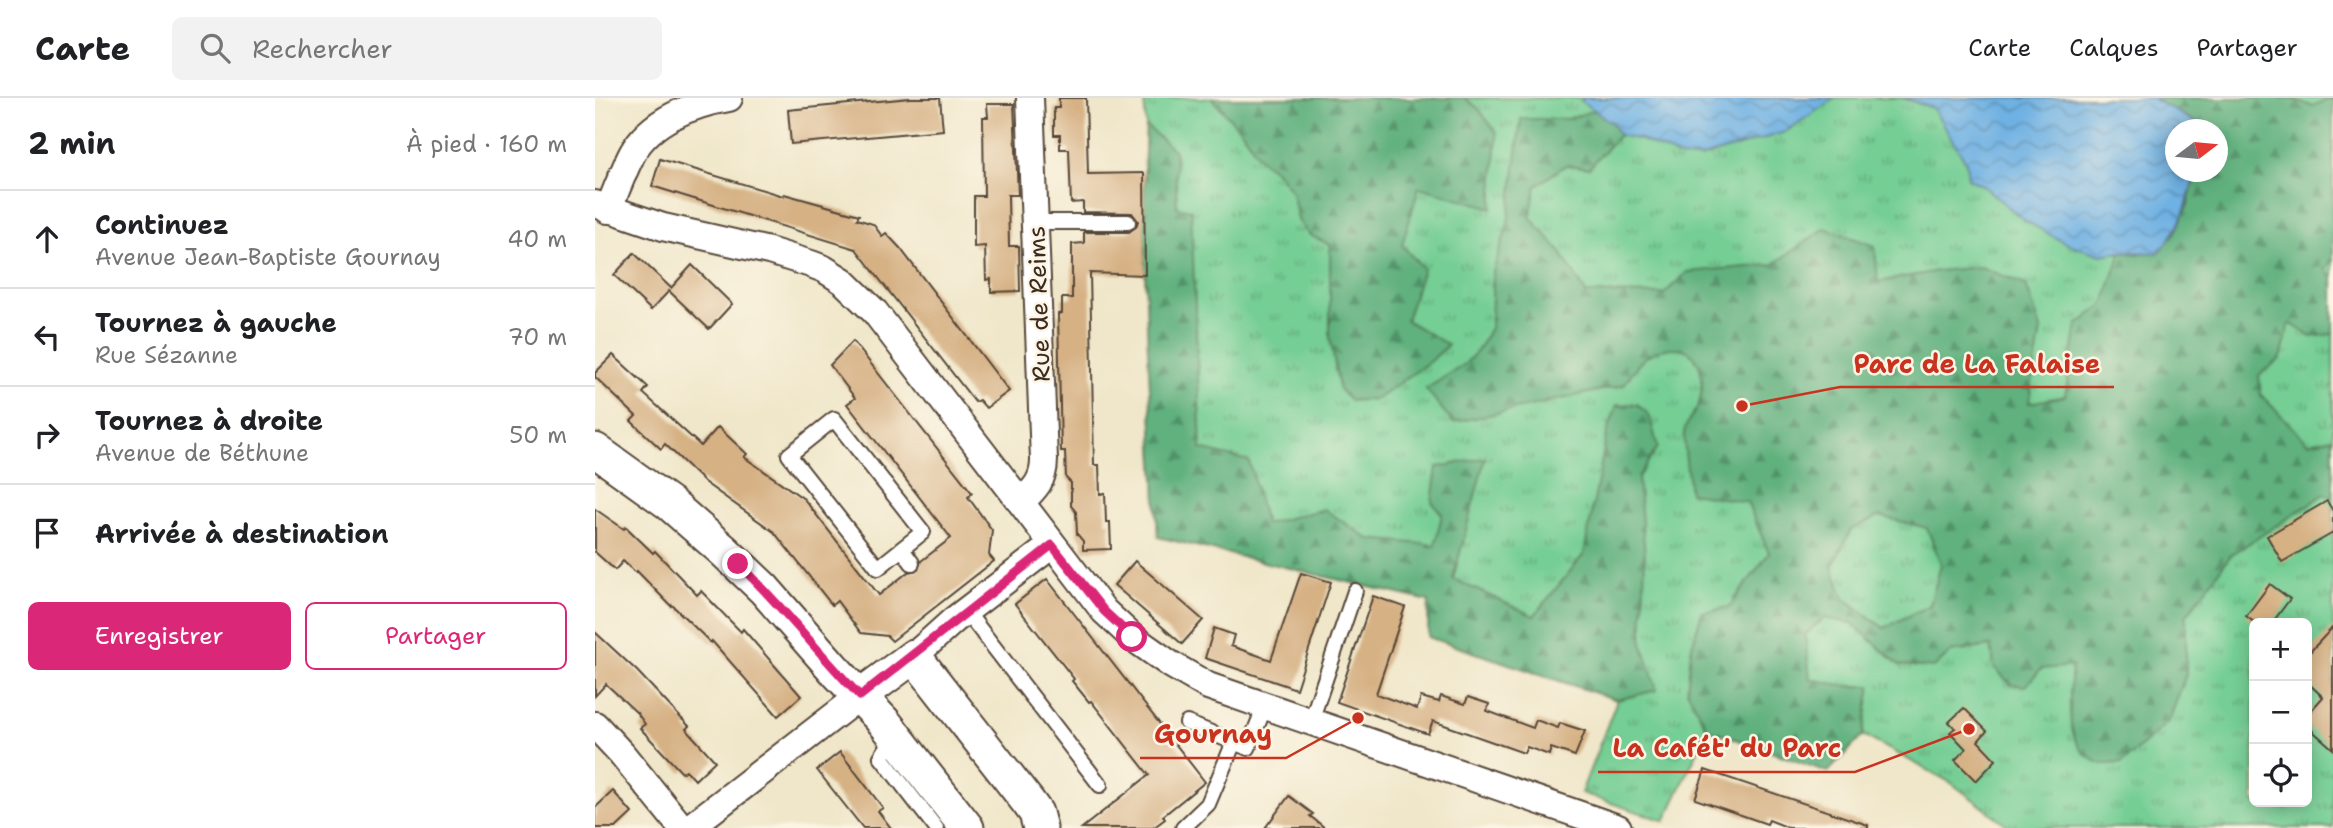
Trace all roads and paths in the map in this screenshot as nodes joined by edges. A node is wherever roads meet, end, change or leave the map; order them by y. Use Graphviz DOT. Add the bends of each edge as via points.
graph roads {
  1 [pos="729,98"];
  2 [pos="1030,98"];
  3 [pos="602,207"];
  4 [pos="1036,222"];
  5 [pos="1128,222"];
  6 [pos="595,450"];
  7 [pos="1021,502"];
  8 [pos="1052,545"];
  9 [pos="902,549"];
  10 [pos="912,563"];
  11 [pos="1355,591"];
  12 [pos="955,614"];
  13 [pos="913,656"];
  14 [pos="860,696"];
  15 [pos="1265,706"];
  16 [pos="1311,721"];
  17 [pos="1187,723"];
  18 [pos="595,725"];
  19 [pos="895,736"];
  20 [pos="1234,742"];
  21 [pos="1100,785"];
  22 [pos="682,828"];
  23 [pos="689,828"];
  24 [pos="936,828"];
  25 [pos="967,828"];
  26 [pos="1040,828"];
  27 [pos="1183,828"];
  28 [pos="1618,828"];
  1 -- 3 [label="street" via="682,112 654,127 632,153"];
  2 -- 4 [label="street, Rue de Reims"];
  3 -- 7 [label="street" via="663,227 796,258 843,281 875,313"];
  4 -- 5 [label="lane"];
  4 -- 7 [label="street, Rue de Reims" via="1044,470 1039,484"];
  6 -- 14 [label="street" via="669,503 731,557"];
  7 -- 8 [label="street"];
  8 -- 12 [label="street"];
  8 -- 15 [label="street" via="1104,611 1132,637 1202,683"];
  9 -- 9 [label="lane" via="923,532 834,419 789,455 878,568"];
  9 -- 10 [label="lane"];
  11 -- 16 [label="lane"];
  12 -- 13 [label="street"];
  12 -- 21 [label="lane"];
  13 -- 14 [label="street"];
  13 -- 26 [label="street" via="1028,802"];
  14 -- 19 [label="street"];
  14 -- 23 [label="street"];
  15 -- 16 [label="street"];
  15 -- 20 [label="lane" via="1248,748"];
  16 -- 28 [label="street"];
  17 -- 20 [label="lane"];
  18 -- 22 [label="street"];
  19 -- 24 [label="lane" via="881,757"];
  19 -- 25 [label="street"];
  20 -- 27 [label="lane" via="1208,804"];
}
